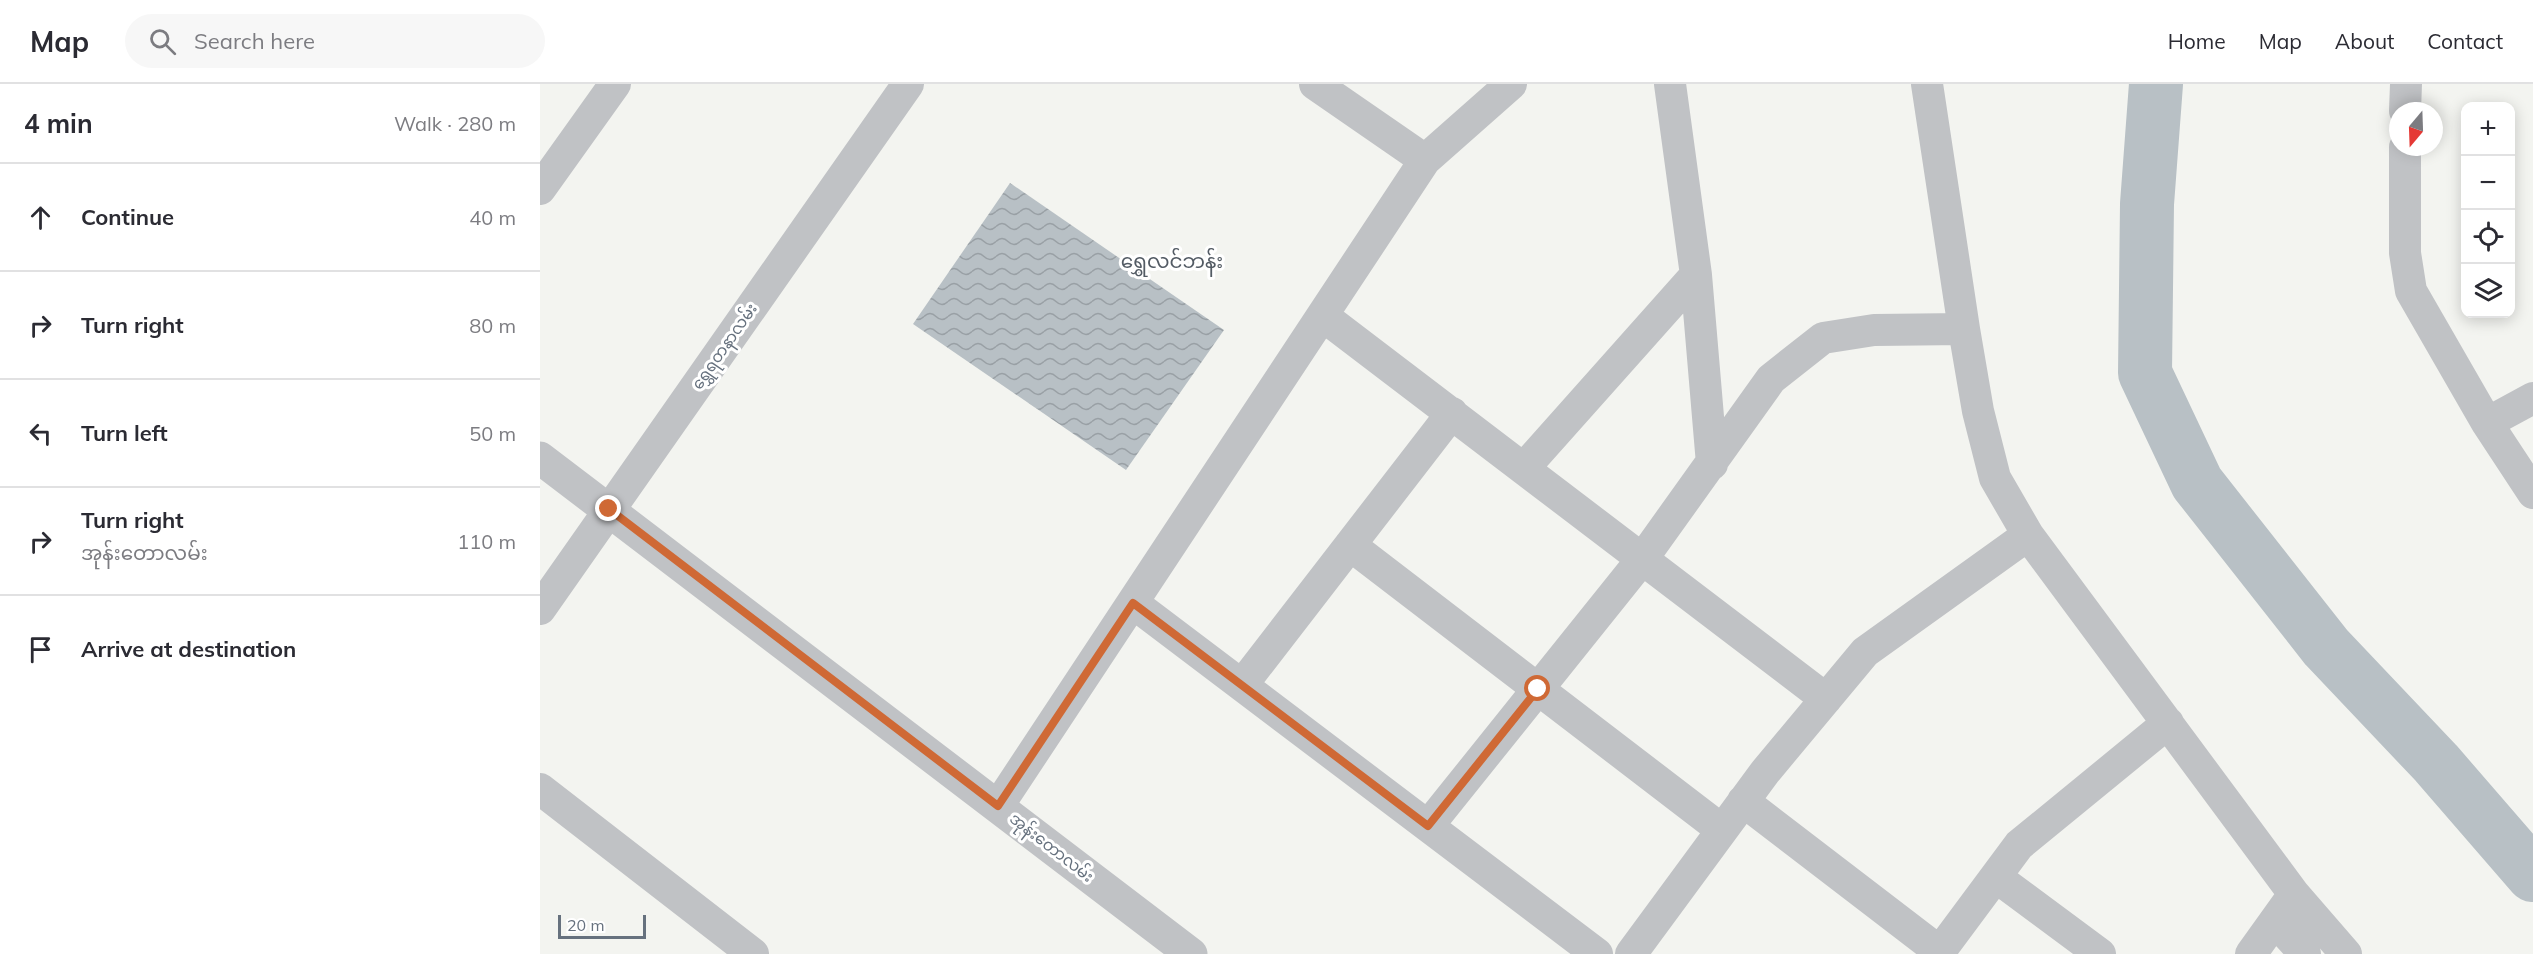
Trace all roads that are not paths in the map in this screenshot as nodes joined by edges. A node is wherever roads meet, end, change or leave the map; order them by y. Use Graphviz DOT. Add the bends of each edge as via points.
graph roads {
  1 [pos="615,84"];
  2 [pos="908,84"];
  3 [pos="1316,84"];
  4 [pos="1511,84"];
  5 [pos="1670,84"];
  6 [pos="1927,84"];
  7 [pos="2406,84"];
  8 [pos="2405,102"];
  9 [pos="550,154"];
  10 [pos="2405,156"];
  11 [pos="1425,159"];
  12 [pos="540,189"];
  13 [pos="1696,275"];
  14 [pos="1323,316"];
  15 [pos="1964,329"];
  16 [pos="2533,398"];
  17 [pos="1452,413"];
  18 [pos="2487,423"];
  19 [pos="540,458"];
  20 [pos="1712,464"];
  21 [pos="1524,468"];
  22 [pos="2533,493"];
  23 [pos="609,509"];
  24 [pos="2028,535"];
  25 [pos="1350,544"];
  26 [pos="1643,558"];
  27 [pos="1133,603"];
  28 [pos="540,609"];
  29 [pos="1242,685"];
  30 [pos="1538,689"];
  31 [pos="1826,699"];
  32 [pos="2168,723"];
  33 [pos="540,789"];
  34 [pos="1743,801"];
  35 [pos="998,806"];
  36 [pos="1428,826"];
  37 [pos="1722,830"];
  38 [pos="1996,876"];
  39 [pos="2294,894"];
  40 [pos="2275,921"];
  41 [pos="1939,953"];
  42 [pos="753,954"];
  43 [pos="1191,954"];
  44 [pos="1597,954"];
  45 [pos="1631,954"];
  46 [pos="2100,954"];
  47 [pos="2252,954"];
  48 [pos="2305,954"];
  49 [pos="2346,954"];
  1 -- 9 [label="street"];
  2 -- 23 [label="street, ရွှေရတနာလမ်း"];
  3 -- 11 [label="street"];
  4 -- 11 [label="street"];
  5 -- 13 [label="street"];
  6 -- 15 [label="street"];
  7 -- 8 [label="street"];
  9 -- 12 [label="street"];
  10 -- 18 [label="street" via="2405,253 2411,291"];
  11 -- 14 [label="street"];
  13 -- 20 [label="street"];
  13 -- 21 [label="street"];
  14 -- 17 [label="street"];
  14 -- 27 [label="street"];
  15 -- 20 [label="street" via="1874,330 1823,338 1771,379"];
  15 -- 24 [label="street" via="1995,478"];
  16 -- 18 [label="street"];
  17 -- 21 [label="street"];
  17 -- 25 [label="street"];
  18 -- 22 [label="street"];
  19 -- 23 [label="street, အုန်းတောလမ်း"];
  20 -- 26 [label="street"];
  21 -- 26 [label="street"];
  23 -- 28 [label="street, ရွှေရတနာလမ်း"];
  23 -- 35 [label="street, အုန်းတောလမ်း"];
  24 -- 31 [label="street" via="1866,652"];
  24 -- 32 [label="street"];
  25 -- 29 [label="street"];
  25 -- 30 [label="street"];
  26 -- 30 [label="street"];
  26 -- 31 [label="street"];
  27 -- 29 [label="street"];
  27 -- 35 [label="street"];
  29 -- 36 [label="street"];
  30 -- 36 [label="street"];
  30 -- 37 [label="street"];
  31 -- 34 [label="street"];
  32 -- 38 [label="street" via="2019,845"];
  32 -- 39 [label="street"];
  33 -- 42 [label="street"];
  34 -- 37 [label="street"];
  34 -- 41 [label="street"];
  35 -- 43 [label="street, အုန်းတောလမ်း"];
  36 -- 44 [label="street"];
  37 -- 45 [label="street"];
  38 -- 41 [label="street"];
  38 -- 46 [label="street"];
  39 -- 40 [label="street"];
  39 -- 49 [label="street"];
  40 -- 47 [label="street"];
  40 -- 48 [label="street"];
}
